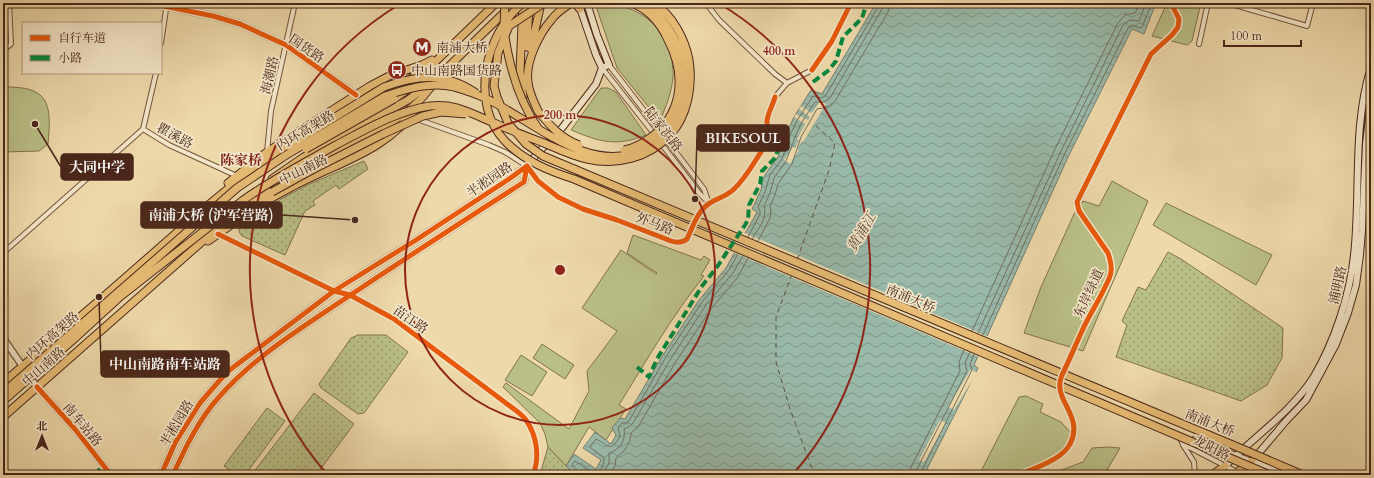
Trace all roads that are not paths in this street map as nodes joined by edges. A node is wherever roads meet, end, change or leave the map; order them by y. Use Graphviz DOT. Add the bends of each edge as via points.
graph roads {
  1 [pos="9,3"];
  2 [pos="149,3"];
  3 [pos="295,3"];
  4 [pos="496,3"];
  5 [pos="505,3"];
  6 [pos="514,3"];
  7 [pos="523,3"];
  8 [pos="529,3"];
  9 [pos="543,3"];
  10 [pos="571,3"];
  11 [pos="587,3"];
  12 [pos="632,3"];
  13 [pos="643,3"];
  14 [pos="654,3"];
  15 [pos="706,3"];
  16 [pos="851,3"];
  17 [pos="1208,3"];
  18 [pos="1228,3"];
  19 [pos="1313,3"];
  20 [pos="167,5"];
  21 [pos="578,5"];
  22 [pos="162,37"];
  23 [pos="1199,44"];
  24 [pos="286,45"];
  25 [pos="4,50"];
  26 [pos="444,53"];
  27 [pos="609,65"];
  28 [pos="1371,67"];
  29 [pos="427,68"];
  30 [pos="446,68"];
  31 [pos="602,68"];
  32 [pos="527,73"];
  33 [pos="156,74"];
  34 [pos="787,83"];
  35 [pos="356,95"];
  36 [pos="485,98"];
  37 [pos="421,99"];
  38 [pos="523,101"];
  39 [pos="1371,101"];
  40 [pos="410,116"];
  41 [pos="487,120"];
  42 [pos="143,129"];
  43 [pos="377,131"];
  44 [pos="267,152"];
  45 [pos="570,154"];
  46 [pos="527,166"];
  47 [pos="237,176"];
  48 [pos="248,181"];
  49 [pos="234,184"];
  50 [pos="258,190"];
  51 [pos="709,203"];
  52 [pos="200,212"];
  53 [pos="218,231"];
  54 [pos="3,253"];
  55 [pos="334,290"];
  56 [pos="350,295"];
  57 [pos="3,338"];
  58 [pos="22,366"];
  59 [pos="3,383"];
  60 [pos="37,387"];
  61 [pos="3,393"];
  62 [pos="3,401"];
  63 [pos="3,417"];
  64 [pos="1183,444"];
  65 [pos="1236,455"];
  66 [pos="1252,461"];
  67 [pos="1226,466"];
  68 [pos="1239,474"];
  69 [pos="111,475"];
  70 [pos="161,475"];
  71 [pos="173,475"];
  72 [pos="533,475"];
  73 [pos="1195,475"];
  74 [pos="1212,475"];
  75 [pos="1270,475"];
  76 [pos="1287,475"];
  77 [pos="1302,475"];
  1 -- 25 [label="street" via="11,44"];
  2 -- 20 [label="street, 国货路"];
  3 -- 24 [label="street, 海潮路"];
  4 -- 26 [label="main road, 中山南路"];
  5 -- 38 [label="main road, bridge" via="504,32 507,50 517,90"];
  6 -- 30 [label="main road, 中山南路"];
  7 -- 38 [label="main road, bridge" via="520,70"];
  7 -- 75 [label="main road, 南浦大桥, bridge" via="508,19 492,46 485,86 493,124 504,140 519,154 548,170"];
  8 -- 32 [label="main road"];
  9 -- 32 [label="main road" via="531,46"];
  9 -- 77 [label="main road, 南浦大桥, bridge" via="510,26 498,53 494,86 508,123 526,144 543,156"];
  10 -- 32 [label="main road" via="551,19 533,50"];
  11 -- 27 [label="main road, 陆家浜路"];
  12 -- 32 [label="main road, bridge" via="651,16 663,29 675,52 679,68 679,90 675,107 659,130 644,142 631,149 612,152 593,150 563,137 548,125 538,111 529,88"];
  13 -- 36 [label="main road, 内环高架路, bridge" via="667,25 677,42 684,61 686,79 678,111 669,128 651,144 636,153 614,156 592,154 562,143"];
  14 -- 45 [label="main road, bridge" via="669,18 686,46 691,82 682,117 662,144 635,158 622,161 587,160"];
  15 -- 34 [label="street" via="719,20"];
  16 -- 34 [label="street, 外马路" via="832,41 812,70"];
  17 -- 23 [label="street"];
  18 -- 19 [label="street" via="1307,26"];
  20 -- 22 [label="street"];
  20 -- 24 [label="street, 国货路" via="233,22"];
  21 -- 31 [label="main road, 陆家浜路"];
  24 -- 35 [label="street, 国货路"];
  24 -- 44 [label="street, 海潮路" via="271,111"];
  26 -- 29 [label="main road, 中山南路"];
  26 -- 35 [label="main road, 中山南路" via="422,65 391,75"];
  27 -- 31 [label="main road"];
  27 -- 51 [label="street, 陆家浜路" via="704,189"];
  28 -- 65 [label="main road, 浦明路" via="1363,98 1354,253 1344,306 1332,339 1312,378 1287,408"];
  29 -- 48 [label="main road, bridge" via="420,78 394,99"];
  29 -- 49 [label="main road, 中山南路"];
  30 -- 37 [label="main road, 中山南路"];
  30 -- 50 [label="main road, bridge" via="420,91 400,104 304,157"];
  31 -- 46 [label="main road, 半淞园路" via="596,84 562,128"];
  31 -- 51 [label="street, 陆家浜路"];
  33 -- 42 [label="street"];
  34 -- 51 [label="street, 外马路" via="769,112 768,140 765,146 740,183 728,194"];
  35 -- 44 [label="main road, 中山南路"];
  36 -- 48 [label="main road, 内环高架路, bridge" via="452,87 418,86 385,96"];
  36 -- 49 [label="main road, bridge" via="469,87 432,77 417,77 384,86 261,162"];
  37 -- 40 [label="main road, 中山南路"];
  37 -- 43 [label="main road, 中山南路" via="402,116"];
  38 -- 45 [label="main road, bridge" via="538,128"];
  39 -- 66 [label="main road, 浦明路" via="1360,256 1356,285 1348,313 1336,344 1306,400"];
  40 -- 43 [label="main road"];
  40 -- 46 [label="street, 外马路" via="489,145"];
  40 -- 53 [label="main road, 中山南路" via="400,129 375,147 312,176"];
  41 -- 45 [label="main road, bridge"];
  41 -- 50 [label="main road, 内环高架路, bridge" via="456,107 422,108 366,129"];
  41 -- 53 [label="main road, bridge" via="453,112 437,112 423,116 272,192"];
  42 -- 47 [label="street, 瞿溪路" via="169,145"];
  42 -- 54 [label="street, 瞿溪路"];
  43 -- 53 [label="main road, 中山南路" via="275,185 245,205"];
  44 -- 47 [label="main road, 中山南路"];
  46 -- 51 [label="street, 外马路" via="538,181 558,197 671,242 678,243 687,239 700,212"];
  46 -- 55 [label="main road, 半淞园路"];
  46 -- 56 [label="main road, 半淞园路" via="524,182"];
  47 -- 52 [label="main road, 中山南路" via="205,203"];
  48 -- 61 [label="main road, 内环高架路, bridge"];
  49 -- 52 [label="main road, 中山南路"];
  50 -- 62 [label="main road, 内环高架路, bridge" via="121,296"];
  52 -- 58 [label="main road, 中山南路"];
  53 -- 55 [label="street, 苗江路"];
  53 -- 60 [label="main road, 中山南路" via="188,254"];
  55 -- 56 [label="street, 苗江路"];
  55 -- 70 [label="main road, 半淞园路" via="227,372 200,403 175,443"];
  56 -- 71 [label="main road, 半淞园路" via="273,348 238,376 208,411 185,447"];
  56 -- 72 [label="street, 苗江路" via="394,319 520,414 533,433 536,444 538,456"];
  57 -- 58 [label="street, 南车站路"];
  58 -- 59 [label="main road, 中山南路"];
  58 -- 60 [label="street, 南车站路"];
  60 -- 63 [label="main road, 中山南路"];
  60 -- 69 [label="street, 南车站路"];
  64 -- 65 [label="street, 龙阳路" via="1175,432"];
  64 -- 67 [label="street, 龙阳路"];
  64 -- 73 [label="street" via="1194,462"];
  65 -- 66 [label="street, 龙阳路"];
  65 -- 67 [label="main road, 浦明路"];
  66 -- 68 [label="main road"];
  66 -- 76 [label="main road, 龙阳路"];
  67 -- 68 [label="street, 龙阳路"];
  67 -- 74 [label="main road"];
}
